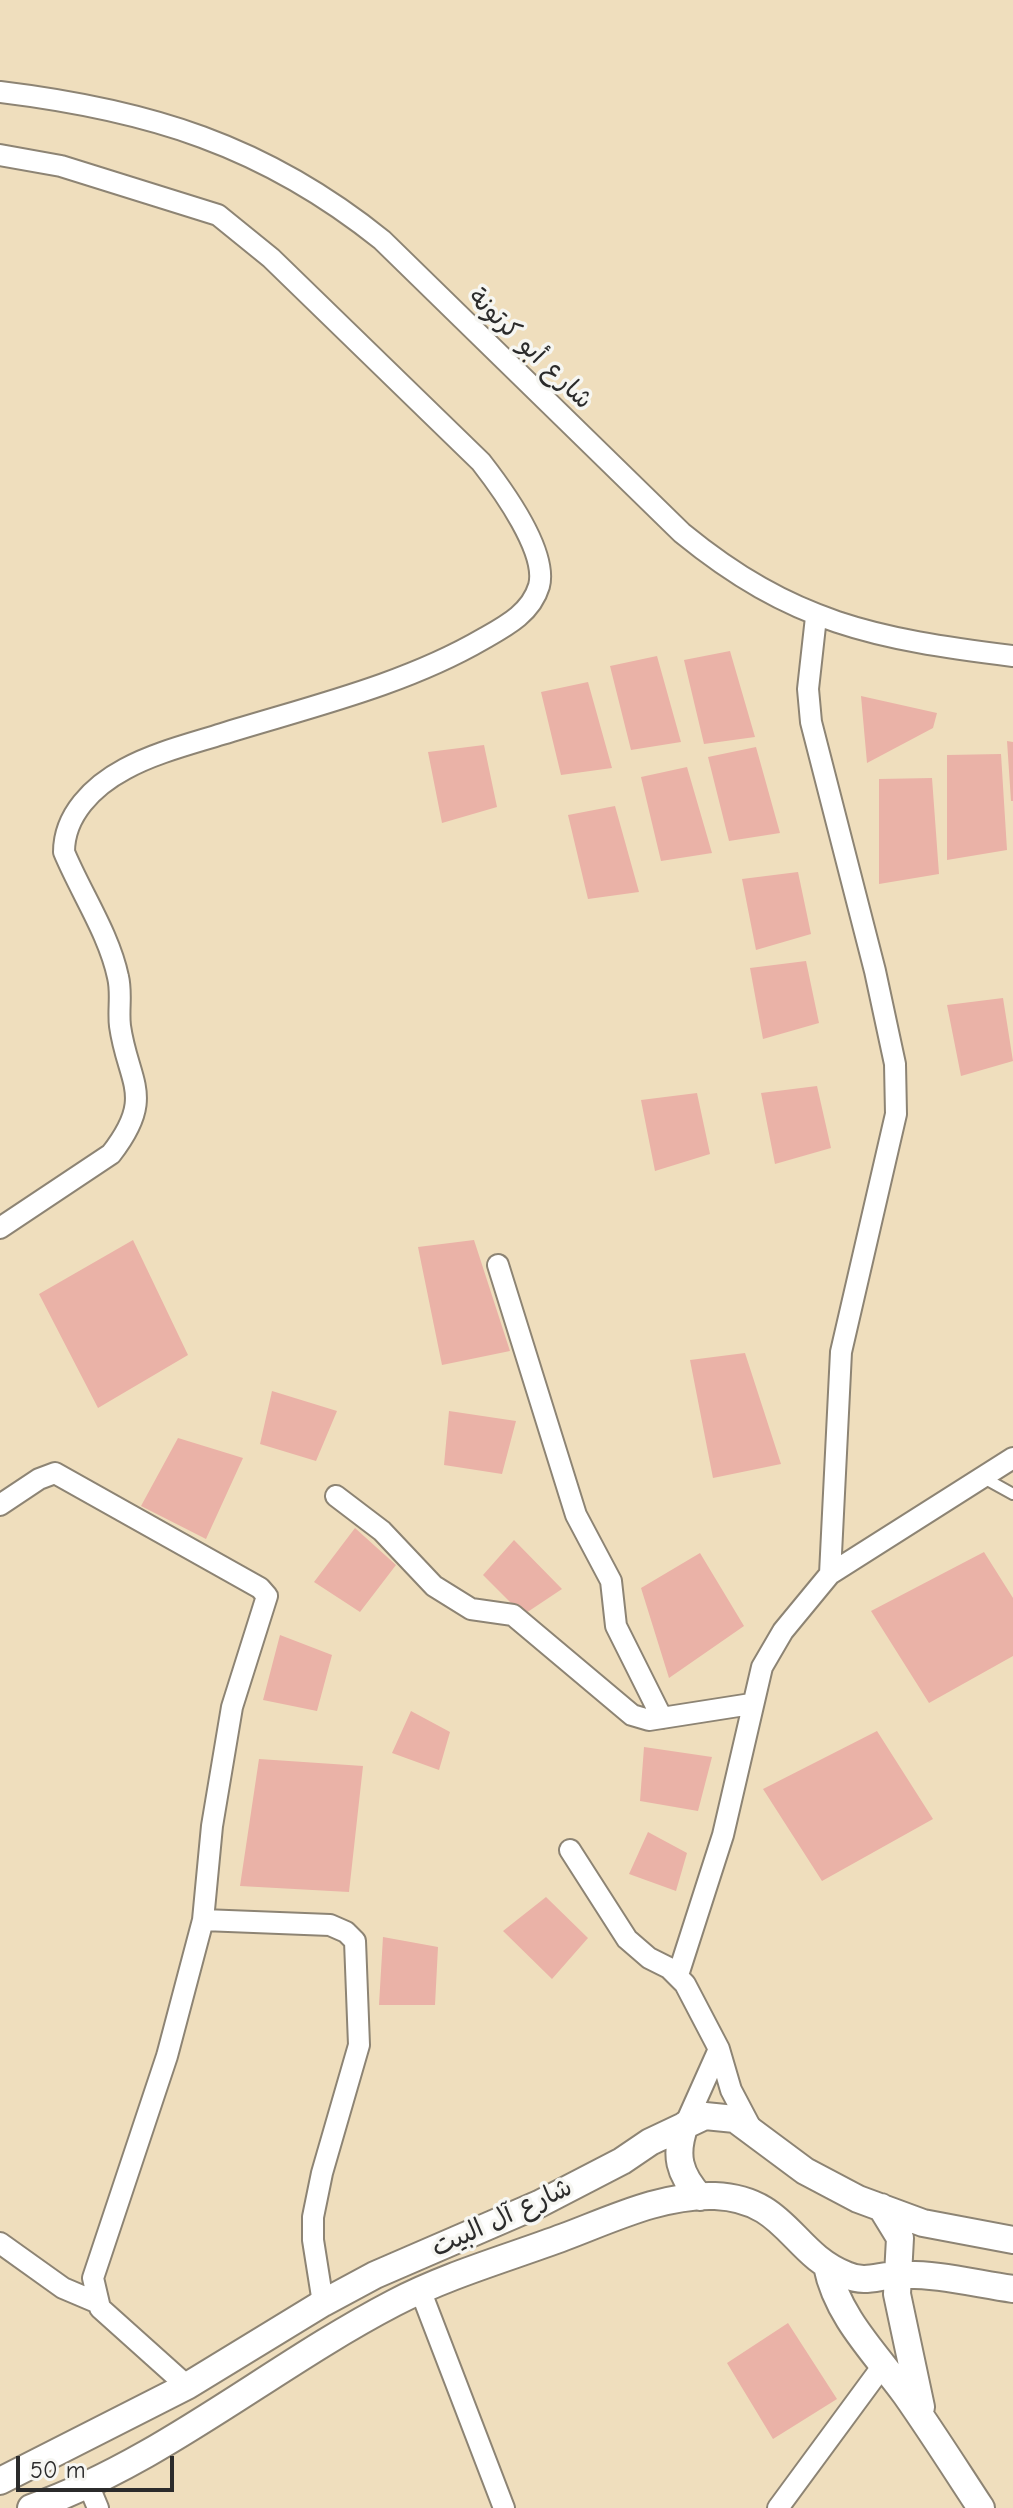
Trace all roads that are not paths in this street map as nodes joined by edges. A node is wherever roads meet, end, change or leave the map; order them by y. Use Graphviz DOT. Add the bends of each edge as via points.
graph roads {
  1 [pos="0,92"];
  2 [pos="0,155"];
  3 [pos="816,617"];
  4 [pos="1013,656"];
  5 [pos="0,1228"];
  6 [pos="498,1265"];
  7 [pos="1013,1458"];
  8 [pos="983,1477"];
  9 [pos="1013,1494"];
  10 [pos="336,1496"];
  11 [pos="0,1505"];
  12 [pos="830,1574"];
  13 [pos="751,1704"];
  14 [pos="662,1718"];
  15 [pos="570,1850"];
  16 [pos="203,1920"];
  17 [pos="678,1975"];
  18 [pos="719,2049"];
  19 [pos="685,2125"];
  20 [pos="751,2128"];
  21 [pos="700,2197"];
  22 [pos="881,2207"];
  23 [pos="1013,2240"];
  24 [pos="0,2243"];
  25 [pos="827,2266"];
  26 [pos="899,2275"];
  27 [pos="1013,2289"];
  28 [pos="421,2292"];
  29 [pos="96,2302"];
  30 [pos="323,2303"];
  31 [pos="884,2364"];
  32 [pos="187,2386"];
  33 [pos="925,2422"];
  34 [pos="0,2481"];
  35 [pos="88,2484"];
  36 [pos="31,2508"];
  37 [pos="98,2508"];
  38 [pos="504,2508"];
  39 [pos="778,2508"];
  40 [pos="981,2508"];
  1 -- 3 [label="street, شارع أبو كرتونة" via="54,98 171,125 234,148 308,186 382,240 682,533 746,580"];
  2 -- 5 [label="street" via="61,166 218,215 271,258 481,462 530,540 539,584 522,614 468,647 404,675 125,769 75,811 64,852 118,978 120,1028 135,1075 136,1107 111,1154"];
  3 -- 4 [label="street, شارع أبو كرتونة" via="931,646"];
  3 -- 12 [label="street" via="808,689 811,722 875,971 897,1096 841,1352"];
  6 -- 14 [label="street" via="576,1515 611,1581 616,1626"];
  7 -- 8 [label="street"];
  8 -- 9 [label="lane"];
  8 -- 12 [label="street"];
  10 -- 14 [label="street" via="382,1531 434,1586 471,1609 513,1615 632,1715"];
  11 -- 16 [label="street" via="55,1473 267,1594 232,1707"];
  12 -- 13 [label="street" via="769,1651"];
  13 -- 14 [label="street"];
  13 -- 17 [label="street" via="723,1835"];
  15 -- 17 [label="street" via="627,1939"];
  16 -- 29 [label="street" via="167,2056 96,2265"];
  16 -- 30 [label="street" via="330,1925 355,1941 359,2045 313,2217"];
  17 -- 18 [label="street"];
  18 -- 19 [label="street"];
  18 -- 20 [label="street" via="731,2090"];
  19 -- 20 [label="street, شارع آل البيت" via="719,2115"];
  19 -- 21 [label="street" via="678,2144 679,2164"];
  19 -- 30 [label="street, شارع آل البيت" via="539,2204"];
  20 -- 22 [label="street, شارع آل البيت" via="830,2186"];
  21 -- 25 [label="street, شارع آل البيت" via="746,2200 765,2208"];
  21 -- 28 [label="street, شارع آل البيت" via="629,2212"];
  22 -- 23 [label="street, شارع آل البيت" via="923,2223"];
  22 -- 26 [label="street" via="900,2238"];
  24 -- 29 [label="street" via="63,2288"];
  25 -- 26 [label="street, شارع آل البيت" via="864,2281"];
  25 -- 31 [label="street" via="838,2302"];
  26 -- 27 [label="street, شارع آل البيت"];
  26 -- 33 [label="street" via="904,2334"];
  28 -- 35 [label="street, شارع آل البيت" via="397,2301"];
  28 -- 38 [label="street"];
  29 -- 32 [label="street"];
  30 -- 32 [label="street, شارع آل البيت"];
  31 -- 33 [label="street"];
  31 -- 39 [label="street"];
  32 -- 34 [label="street, شارع آل البيت"];
  33 -- 40 [label="street"];
  35 -- 36 [label="street, شارع آل البيت"];
  35 -- 37 [label="street"];
}
